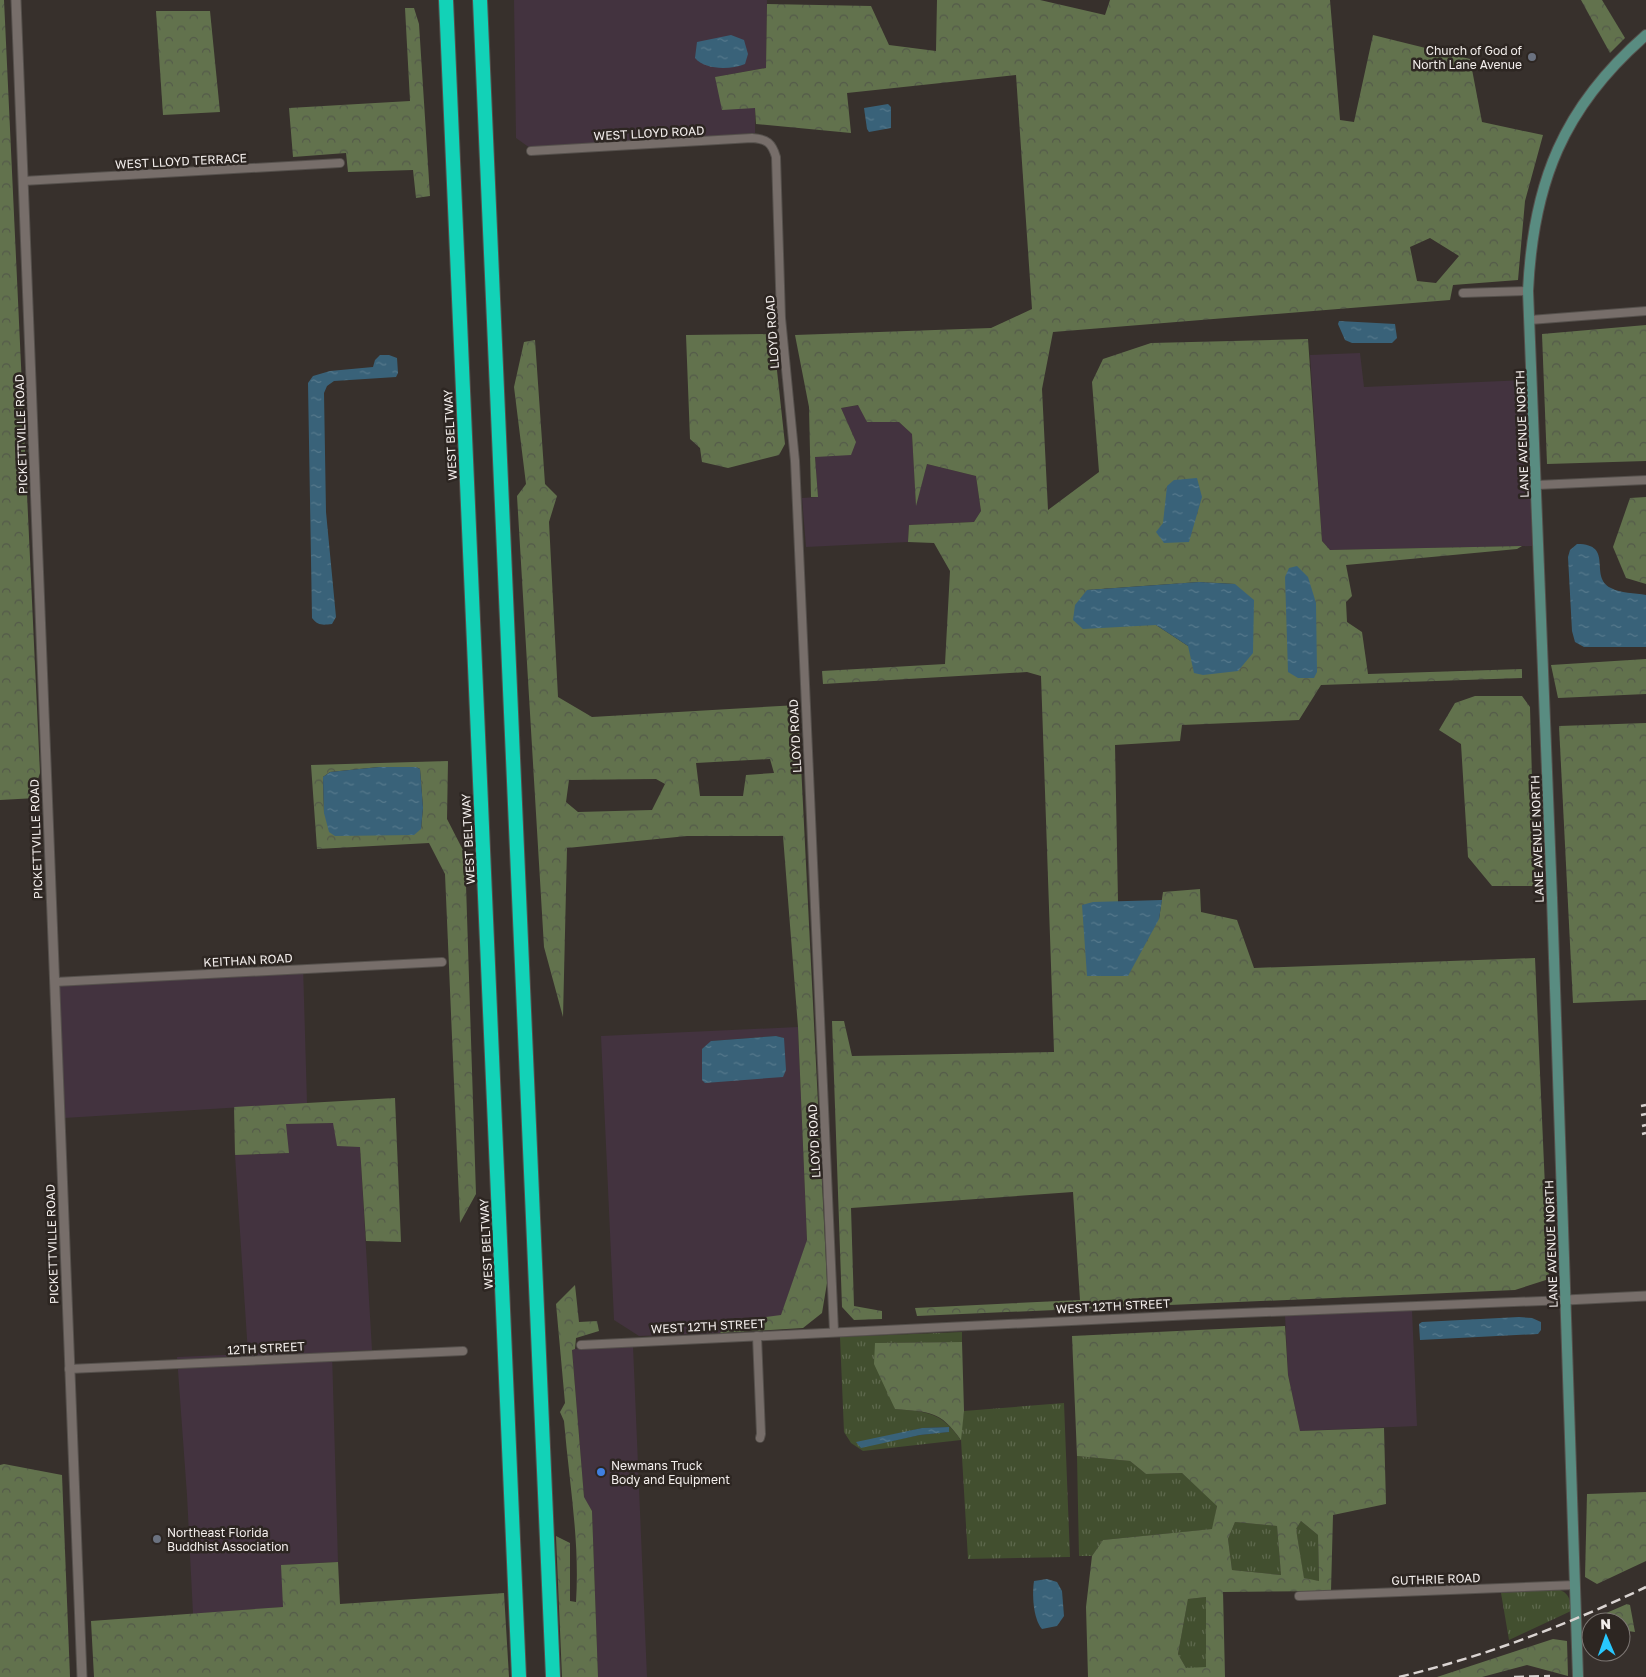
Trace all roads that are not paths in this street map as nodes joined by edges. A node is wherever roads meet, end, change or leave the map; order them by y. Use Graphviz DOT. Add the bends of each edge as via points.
graph roads {
  1 [pos="16,0"];
  2 [pos="446,0"];
  3 [pos="480,0"];
  4 [pos="1646,36"];
  5 [pos="769,142"];
  6 [pos="531,151"];
  7 [pos="340,163"];
  8 [pos="24,181"];
  9 [pos="1528,291"];
  10 [pos="1463,293"];
  11 [pos="1646,311"];
  12 [pos="1530,320"];
  13 [pos="1646,480"];
  14 [pos="1537,485"];
  15 [pos="442,962"];
  16 [pos="54,982"];
  17 [pos="1646,1296"];
  18 [pos="1566,1300"];
  19 [pos="834,1332"];
  20 [pos="757,1336"];
  21 [pos="581,1345"];
  22 [pos="464,1351"];
  23 [pos="69,1369"];
  24 [pos="760,1438"];
  25 [pos="1575,1585"];
  26 [pos="1299,1596"];
  27 [pos="82,1677"];
  28 [pos="519,1677"];
  29 [pos="553,1677"];
  30 [pos="1578,1677"];
  1 -- 8 [label="street, PICKETTVILLE ROAD"];
  2 -- 28 [label="highway, WEST BELTWAY"];
  3 -- 29 [label="highway"];
  4 -- 9 [label="main road, LANE AVENUE NORTH" via="1605,75 1586,100 1556,153 1535,220"];
  5 -- 6 [label="street, WEST LLOYD ROAD" via="752,138"];
  5 -- 19 [label="street, LLOYD ROAD" via="776,158 781,318 795,461"];
  7 -- 8 [label="street, WEST LLOYD TERRACE"];
  8 -- 16 [label="street, PICKETTVILLE ROAD"];
  9 -- 10 [label="street"];
  9 -- 12 [label="main road, LANE AVENUE NORTH"];
  11 -- 12 [label="street"];
  12 -- 14 [label="main road, LANE AVENUE NORTH"];
  13 -- 14 [label="street"];
  14 -- 18 [label="main road, LANE AVENUE NORTH"];
  15 -- 16 [label="street, KEITHAN ROAD"];
  16 -- 23 [label="street, PICKETTVILLE ROAD"];
  17 -- 18 [label="street, WEST 12TH STREET"];
  18 -- 19 [label="street, WEST 12TH STREET"];
  18 -- 25 [label="main road, LANE AVENUE NORTH"];
  19 -- 20 [label="street, WEST 12TH STREET"];
  20 -- 21 [label="street, WEST 12TH STREET"];
  20 -- 24 [label="street"];
  22 -- 23 [label="street, 12TH STREET"];
  23 -- 27 [label="street, PICKETTVILLE ROAD"];
  25 -- 26 [label="street, GUTHRIE ROAD"];
  25 -- 30 [label="main road, LANE AVENUE NORTH"];
}
